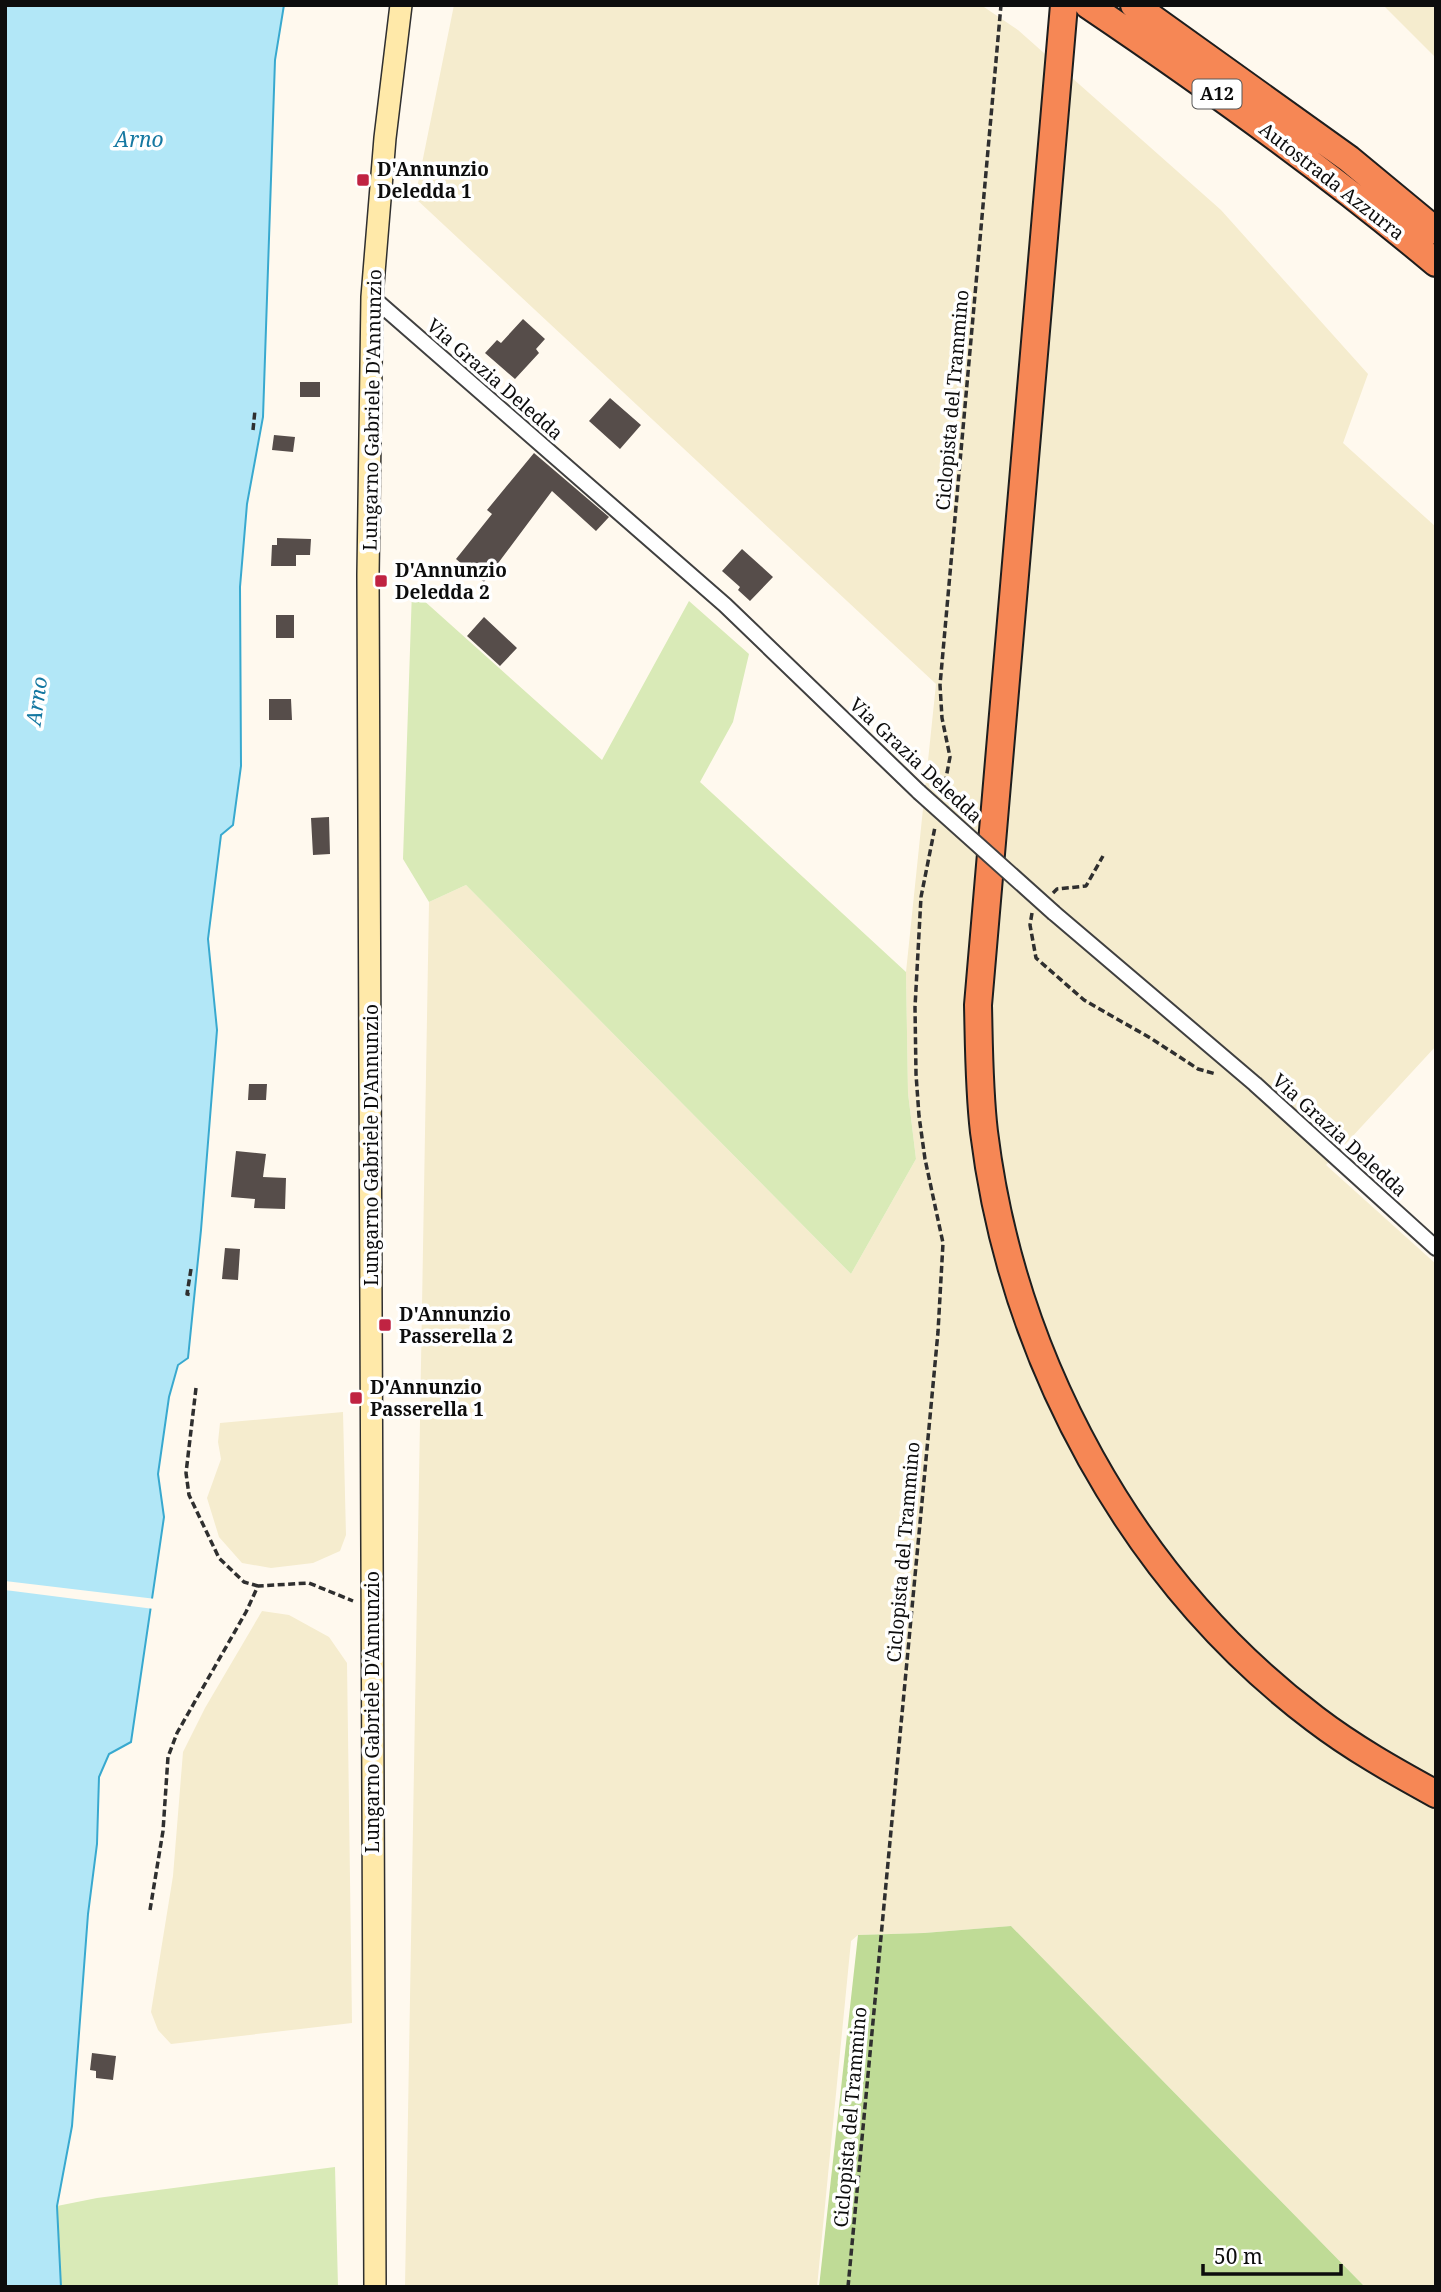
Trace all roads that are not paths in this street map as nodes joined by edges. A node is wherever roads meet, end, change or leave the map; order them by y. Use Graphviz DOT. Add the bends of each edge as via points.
graph roads {
  1 [pos="401,5"];
  2 [pos="1064,5"];
  3 [pos="1088,5"];
  4 [pos="1134,5"];
  5 [pos="1436,231"];
  6 [pos="1436,263"];
  7 [pos="372,297"];
  8 [pos="1436,1248"];
  9 [pos="1436,1794"];
  10 [pos="374,2287"];
  1 -- 7 [label="main road, Lungarno Gabriele D'Annunzio"];
  2 -- 9 [label="highway" via="978,1005 981,1102 1000,1222 1017,1286 1056,1391 1094,1463 1148,1547 1199,1610 1282,1693 1350,1744"];
  3 -- 6 [label="highway, Autostrada Azzurra / A12" via="1242,111"];
  4 -- 5 [label="highway, Autostrada Azzurra / A12" via="1349,159"];
  7 -- 8 [label="street, Via Grazia Deledda, bridge" via="724,605 919,792"];
  7 -- 10 [label="main road, Lungarno Gabriele D'Annunzio" via="368,575"];
}
